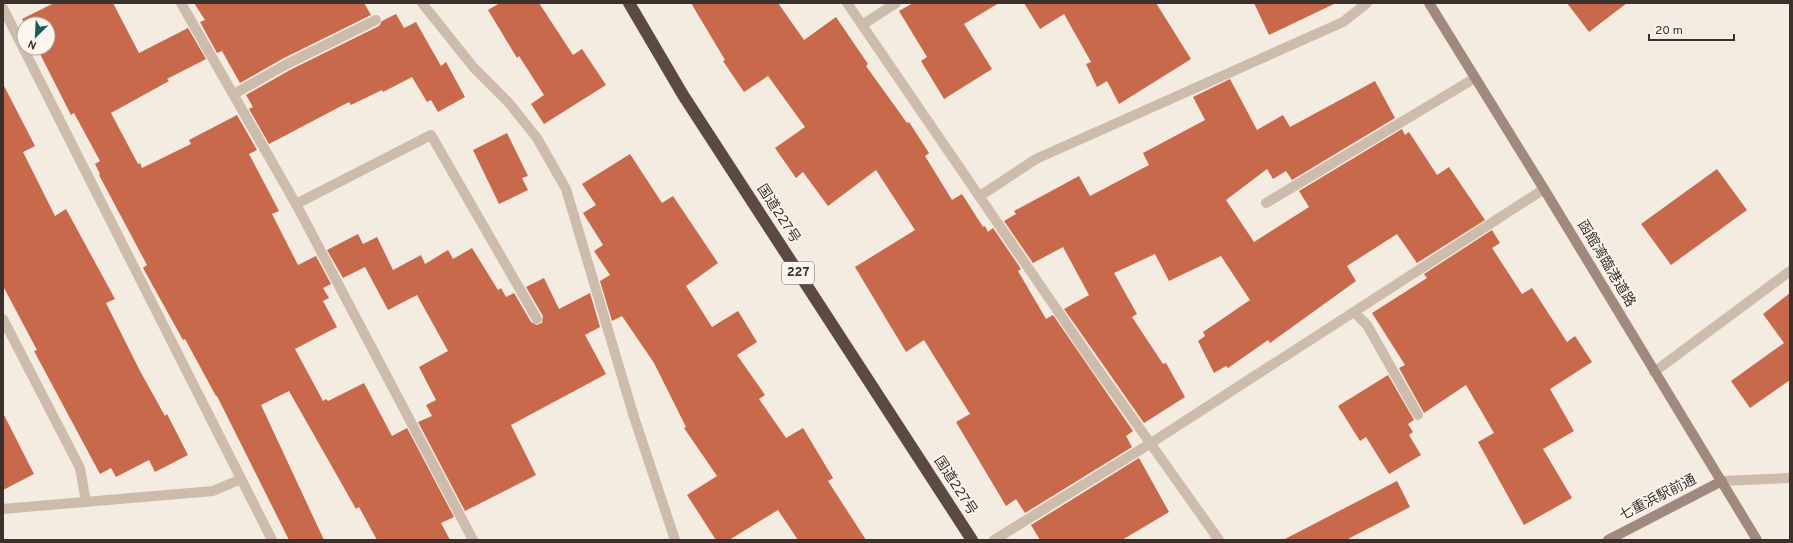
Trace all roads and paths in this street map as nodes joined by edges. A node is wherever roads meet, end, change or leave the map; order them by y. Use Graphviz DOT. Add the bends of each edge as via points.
graph roads {
  1 [pos="181,3"];
  2 [pos="422,3"];
  3 [pos="629,3"];
  4 [pos="847,3"];
  5 [pos="896,3"];
  6 [pos="1367,3"];
  7 [pos="1429,3"];
  8 [pos="3,8"];
  9 [pos="376,20"];
  10 [pos="6,23"];
  11 [pos="862,24"];
  12 [pos="1475,78"];
  13 [pos="234,94"];
  14 [pos="1544,189"];
  15 [pos="980,196"];
  16 [pos="1266,203"];
  17 [pos="296,204"];
  18 [pos="1790,270"];
  19 [pos="1354,312"];
  20 [pos="3,319"];
  21 [pos="537,319"];
  22 [pos="1654,372"];
  23 [pos="1418,415"];
  24 [pos="1151,443"];
  25 [pos="1790,478"];
  26 [pos="241,479"];
  27 [pos="1722,481"];
  28 [pos="86,502"];
  29 [pos="3,509"];
  30 [pos="272,540"];
  31 [pos="474,540"];
  32 [pos="675,540"];
  33 [pos="972,540"];
  34 [pos="994,540"];
  35 [pos="1219,540"];
  36 [pos="1608,540"];
  37 [pos="1757,540"];
  1 -- 13 [label="street"];
  2 -- 32 [label="street" via="474,68 509,103 537,138 566,189 634,417"];
  3 -- 33 [label="highway, 国道227号 / 227" via="683,95"];
  4 -- 11 [label="street"];
  5 -- 11 [label="street"];
  6 -- 15 [label="street" via="1343,22 1036,159"];
  7 -- 12 [label="street, 函館湾臨港道路"];
  8 -- 10 [label="street"];
  9 -- 13 [label="street" via="287,64"];
  10 -- 26 [label="street"];
  11 -- 15 [label="street"];
  12 -- 14 [label="street, 函館湾臨港道路"];
  12 -- 16 [label="street"];
  13 -- 17 [label="street"];
  14 -- 19 [label="street"];
  14 -- 22 [label="street, 函館湾臨港道路"];
  15 -- 24 [label="street"];
  17 -- 21 [label="street" via="431,135"];
  17 -- 31 [label="street"];
  18 -- 22 [label="street"];
  19 -- 23 [label="street" via="1367,325"];
  19 -- 24 [label="street"];
  20 -- 28 [label="street" via="80,468"];
  22 -- 27 [label="street, 函館湾臨港道路"];
  24 -- 34 [label="street"];
  24 -- 35 [label="street"];
  25 -- 27 [label="street"];
  26 -- 28 [label="street" via="212,491"];
  26 -- 30 [label="street"];
  27 -- 36 [label="street, 七重浜駅前通"];
  27 -- 37 [label="street, 函館湾臨港道路"];
  28 -- 29 [label="street"];
}
